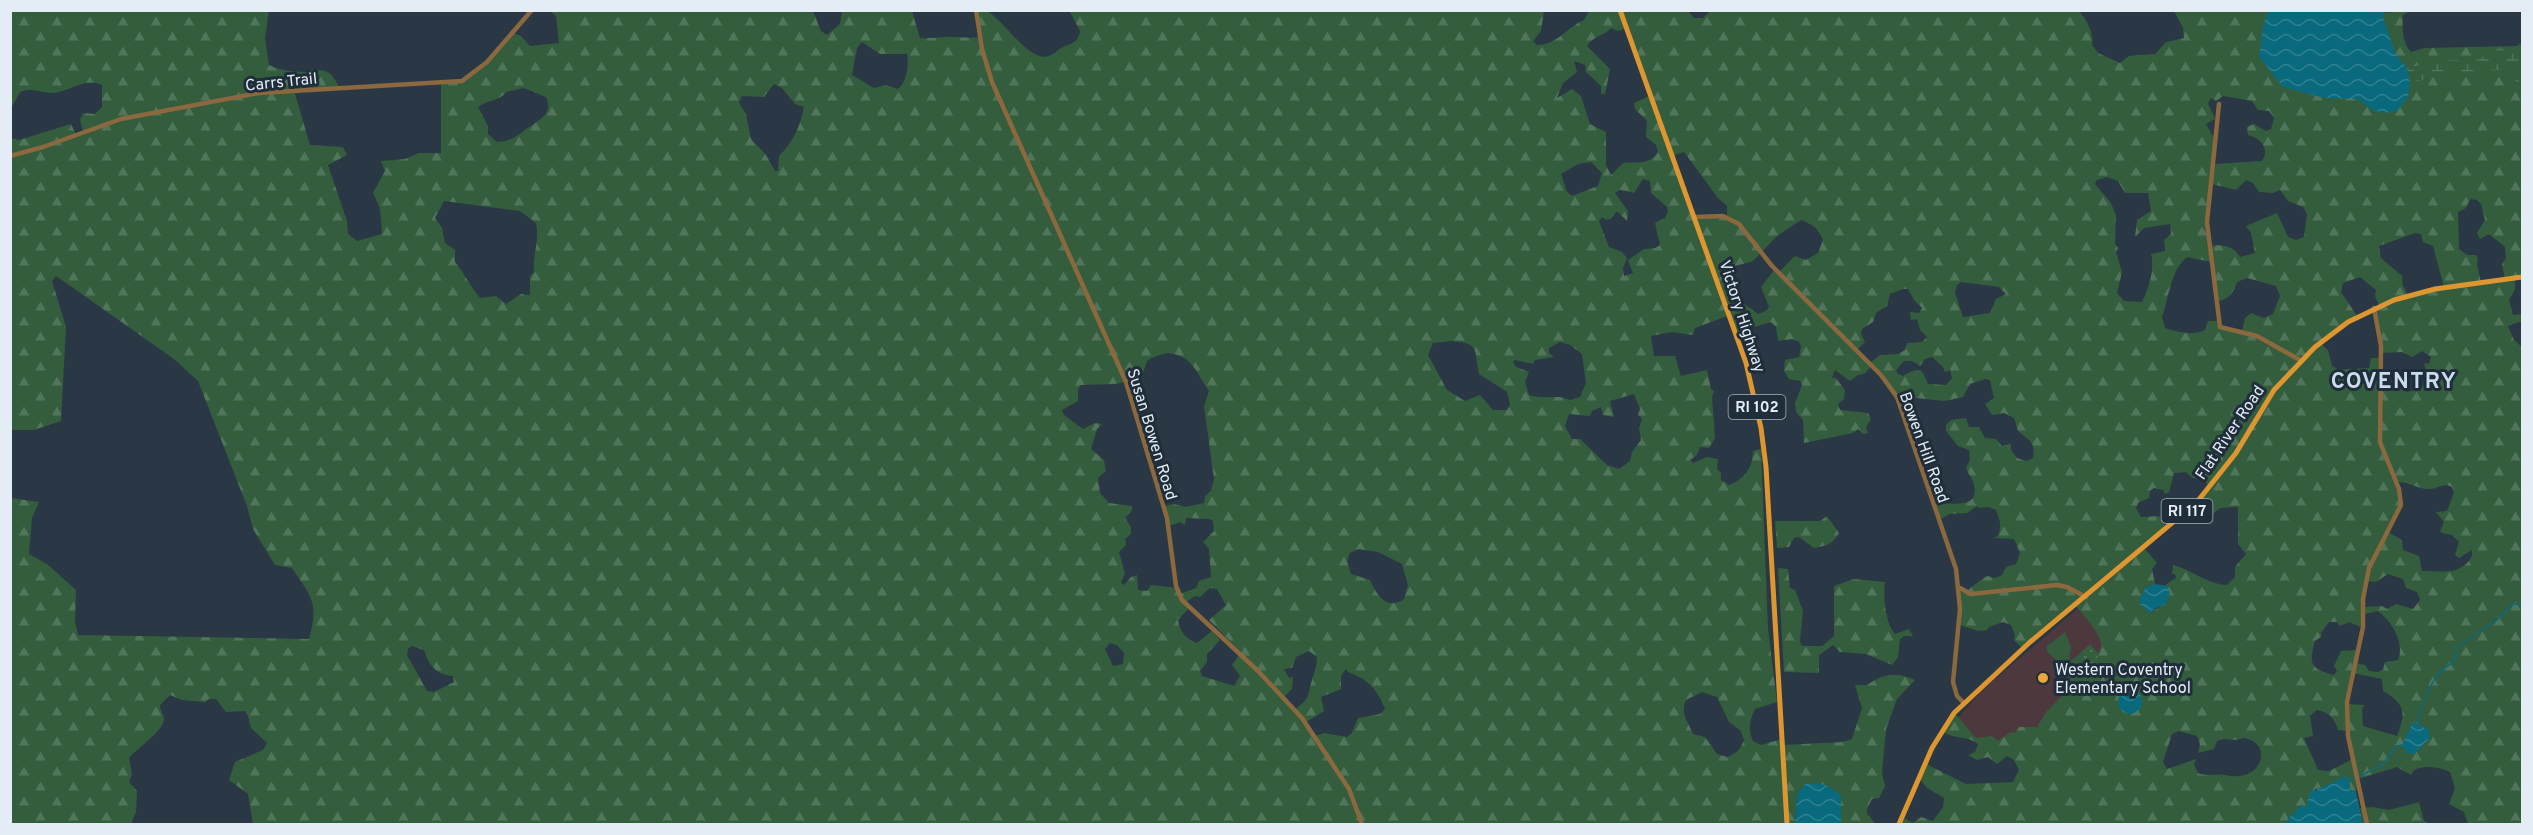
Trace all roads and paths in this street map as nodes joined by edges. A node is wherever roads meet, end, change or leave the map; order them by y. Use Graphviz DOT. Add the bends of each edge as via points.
graph roads {
  1 [pos="532,10"];
  2 [pos="976,10"];
  3 [pos="1620,10"];
  4 [pos="2219,104"];
  5 [pos="10,156"];
  6 [pos="1695,217"];
  7 [pos="2523,277"];
  8 [pos="2374,308"];
  9 [pos="2300,360"];
  10 [pos="1960,588"];
  11 [pos="2086,597"];
  12 [pos="1964,703"];
  13 [pos="1362,825"];
  14 [pos="1786,825"];
  15 [pos="1899,825"];
  16 [pos="2367,825"];
  1 -- 5 [label="street, Carrs Trail" via="487,62 462,81 259,93 121,119"];
  2 -- 13 [label="street, Susan Bowen Road" via="992,82 1126,382 1167,518 1176,586 1182,600 1302,718 1349,789"];
  3 -- 6 [label="main road, Victory Highway / RI 102"];
  4 -- 9 [label="street" via="2206,222 2220,327 2257,336"];
  6 -- 10 [label="street, Bowen Hill Road" via="1718,215 1733,219 1768,262 1893,390"];
  6 -- 14 [label="main road, Victory Highway / RI 102" via="1746,363 1764,444"];
  7 -- 8 [label="main road, Flat River Road / RI 117" via="2435,289"];
  8 -- 9 [label="main road, Flat River Road / RI 117" via="2336,330"];
  8 -- 16 [label="street" via="2381,346 2380,442 2399,489 2401,505 2367,576 2363,627 2347,702 2348,736"];
  9 -- 11 [label="main road, Flat River Road / RI 117" via="2268,397 2213,485"];
  10 -- 11 [label="street" via="1971,594 2057,585"];
  10 -- 12 [label="street, Bowen Hill Road" via="1953,682 1955,693"];
  11 -- 12 [label="main road, Flat River Road / RI 117"];
  12 -- 15 [label="main road, Flat River Road / RI 117" via="1932,748"];
}
